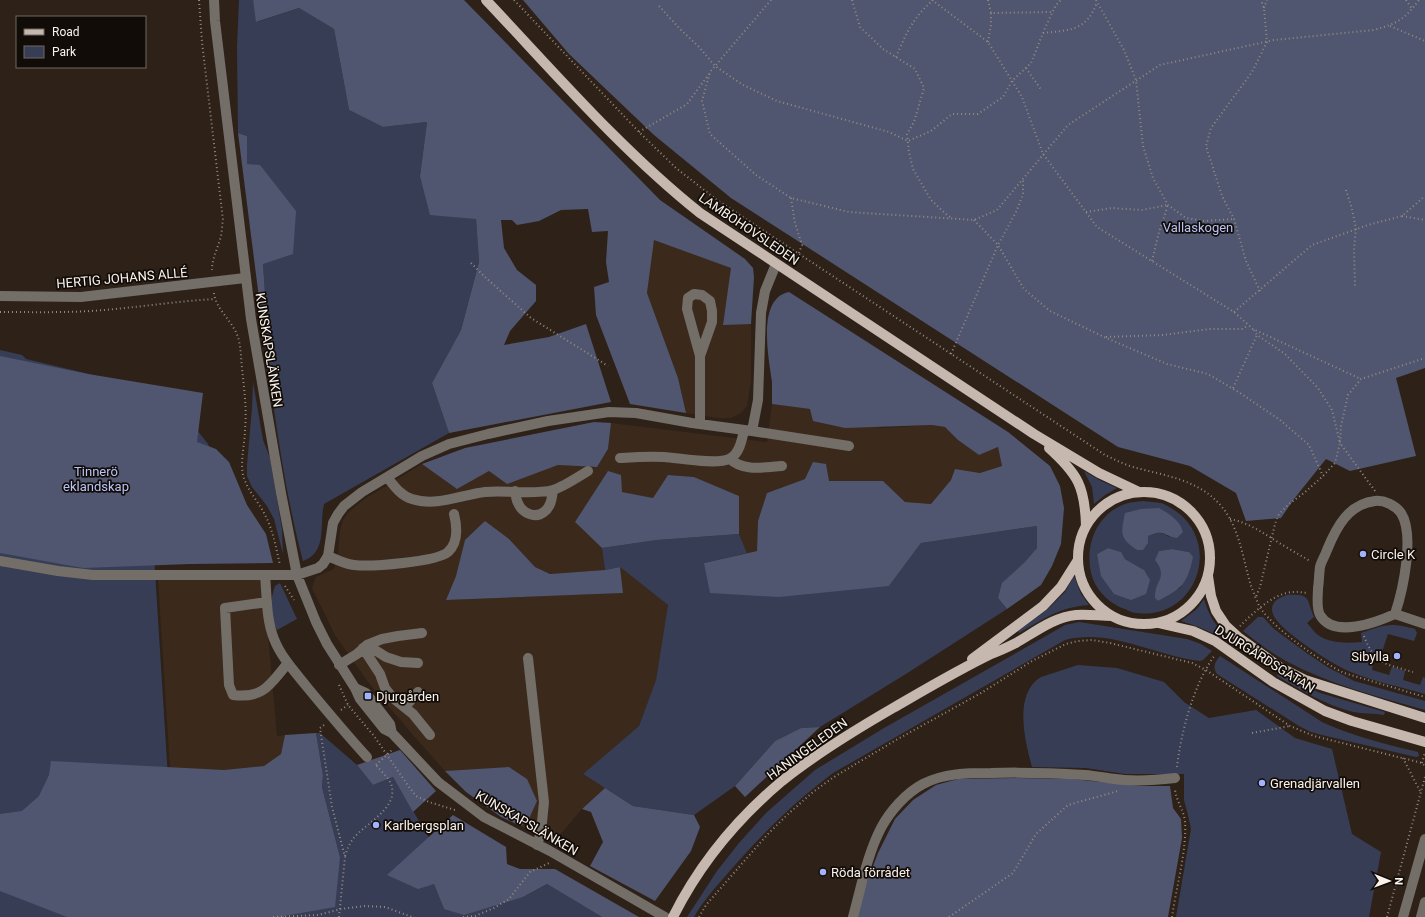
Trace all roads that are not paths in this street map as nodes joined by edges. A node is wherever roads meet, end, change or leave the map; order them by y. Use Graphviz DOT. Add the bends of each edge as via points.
graph roads {
  1 [pos="214,0"];
  2 [pos="486,0"];
  3 [pos="776,264"];
  4 [pos="245,278"];
  5 [pos="0,296"];
  6 [pos="700,356"];
  7 [pos="700,424"];
  8 [pos="748,431"];
  9 [pos="1034,434"];
  10 [pos="850,446"];
  11 [pos="620,458"];
  12 [pos="730,459"];
  13 [pos="782,466"];
  14 [pos="588,471"];
  15 [pos="387,477"];
  16 [pos="553,490"];
  17 [pos="515,491"];
  18 [pos="1139,492"];
  19 [pos="454,514"];
  20 [pos="1086,526"];
  21 [pos="328,556"];
  22 [pos="1078,560"];
  23 [pos="0,561"];
  24 [pos="266,575"];
  25 [pos="297,575"];
  26 [pos="1208,575"];
  27 [pos="267,602"];
  28 [pos="1395,614"];
  29 [pos="1112,616"];
  30 [pos="1158,623"];
  31 [pos="1425,624"];
  32 [pos="422,633"];
  33 [pos="365,647"];
  34 [pos="528,658"];
  35 [pos="288,663"];
  36 [pos="418,663"];
  37 [pos="339,665"];
  38 [pos="954,672"];
  39 [pos="418,692"];
  40 [pos="405,707"];
  41 [pos="1425,718"];
  42 [pos="430,735"];
  43 [pos="1421,741"];
  44 [pos="1425,747"];
  45 [pos="367,756"];
  46 [pos="1175,778"];
  47 [pos="1425,839"];
  48 [pos="537,845"];
  49 [pos="1425,902"];
  50 [pos="665,917"];
  51 [pos="673,917"];
  52 [pos="853,917"];
  53 [pos="1403,917"];
  54 [pos="1421,917"];
  1 -- 4 [label="street, KUNSKAPSLÄNKEN"];
  2 -- 3 [label="main road, LAMBOHOVSLEDEN" via="639,161 700,213"];
  3 -- 8 [label="street" via="765,291 761,313 758,400"];
  3 -- 9 [label="main road, LAMBOHOVSLEDEN"];
  4 -- 5 [label="street, HERTIG JOHANS ALLÉ" via="81,297"];
  4 -- 25 [label="street, KUNSKAPSLÄNKEN" via="261,382"];
  6 -- 6 [label="street" via="712,322 712,311 710,302 702,295 694,294 688,298 687,309"];
  6 -- 7 [label="street"];
  7 -- 8 [label="street"];
  7 -- 15 [label="street" via="636,413 596,413 449,444 422,456"];
  8 -- 10 [label="street"];
  8 -- 12 [label="street"];
  9 -- 18 [label="main road, LAMBOHOVSLEDEN" via="1099,473"];
  9 -- 20 [label="main road, LAMBOHOVSLEDEN" via="1057,455 1076,478 1086,505"];
  11 -- 12 [label="street" via="662,457 720,462"];
  12 -- 13 [label="street" via="736,464 750,468"];
  14 -- 16 [label="street"];
  15 -- 17 [label="street" via="403,495 424,501 436,502 485,492"];
  15 -- 21 [label="street" via="352,499 338,514 333,524"];
  16 -- 17 [label="street"];
  16 -- 17 [label="street" via="548,508 543,513 535,514 522,510"];
  18 -- 20 [label="main road" via="1108,502"];
  18 -- 26 [label="main road" via="1156,493 1173,499 1196,518 1207,540 1210,557"];
  19 -- 21 [label="street" via="454,544 449,551 438,557 368,566 343,563"];
  20 -- 22 [label="main road" via="1080,542"];
  21 -- 25 [label="street" via="318,568"];
  22 -- 29 [label="main road" via="1080,577 1087,593 1098,606"];
  22 -- 38 [label="main road, HANINGELEDEN" via="1061,586 1043,606"];
  23 -- 24 [label="street" via="93,575"];
  24 -- 25 [label="street"];
  24 -- 27 [label="street"];
  25 -- 37 [label="street, KUNSKAPSLÄNKEN" via="316,622"];
  26 -- 30 [label="main road" via="1198,594 1184,610"];
  26 -- 41 [label="main road, DJURGÅRDSGATAN" via="1216,612 1226,626 1280,668 1305,680"];
  27 -- 35 [label="street" via="270,627"];
  27 -- 35 [label="street" via="225,608 229,685 233,695 257,694 268,688"];
  28 -- 28 [label="street" via="1405,572 1406,528 1401,513 1393,505 1381,500 1354,508 1334,533 1320,566 1318,605 1320,615 1330,625 1344,628"];
  28 -- 31 [label="street"];
  29 -- 30 [label="main road" via="1127,622"];
  29 -- 38 [label="main road, HANINGELEDEN" via="1075,615 1057,620 1014,644"];
  30 -- 43 [label="main road, DJURGÅRDSGATAN" via="1193,631 1215,641 1273,682 1325,711"];
  32 -- 33 [label="street" via="382,639"];
  33 -- 36 [label="street" via="401,662"];
  33 -- 37 [label="street"];
  33 -- 40 [label="street" via="385,688"];
  34 -- 48 [label="street" via="544,802"];
  35 -- 45 [label="street"];
  37 -- 48 [label="street, KUNSKAPSLÄNKEN" via="355,688 366,693 390,724 392,733 438,782 484,817"];
  38 -- 51 [label="main road, HANINGELEDEN" via="854,731 781,782 722,842 701,870"];
  39 -- 40 [label="street"];
  40 -- 42 [label="street"];
  43 -- 44 [label="street"];
  46 -- 52 [label="street" via="1123,780 1086,775 956,774 921,785 894,810 881,828 861,883"];
  47 -- 53 [label="street"];
  48 -- 50 [label="street, KUNSKAPSLÄNKEN"];
  49 -- 54 [label="street"];
}
